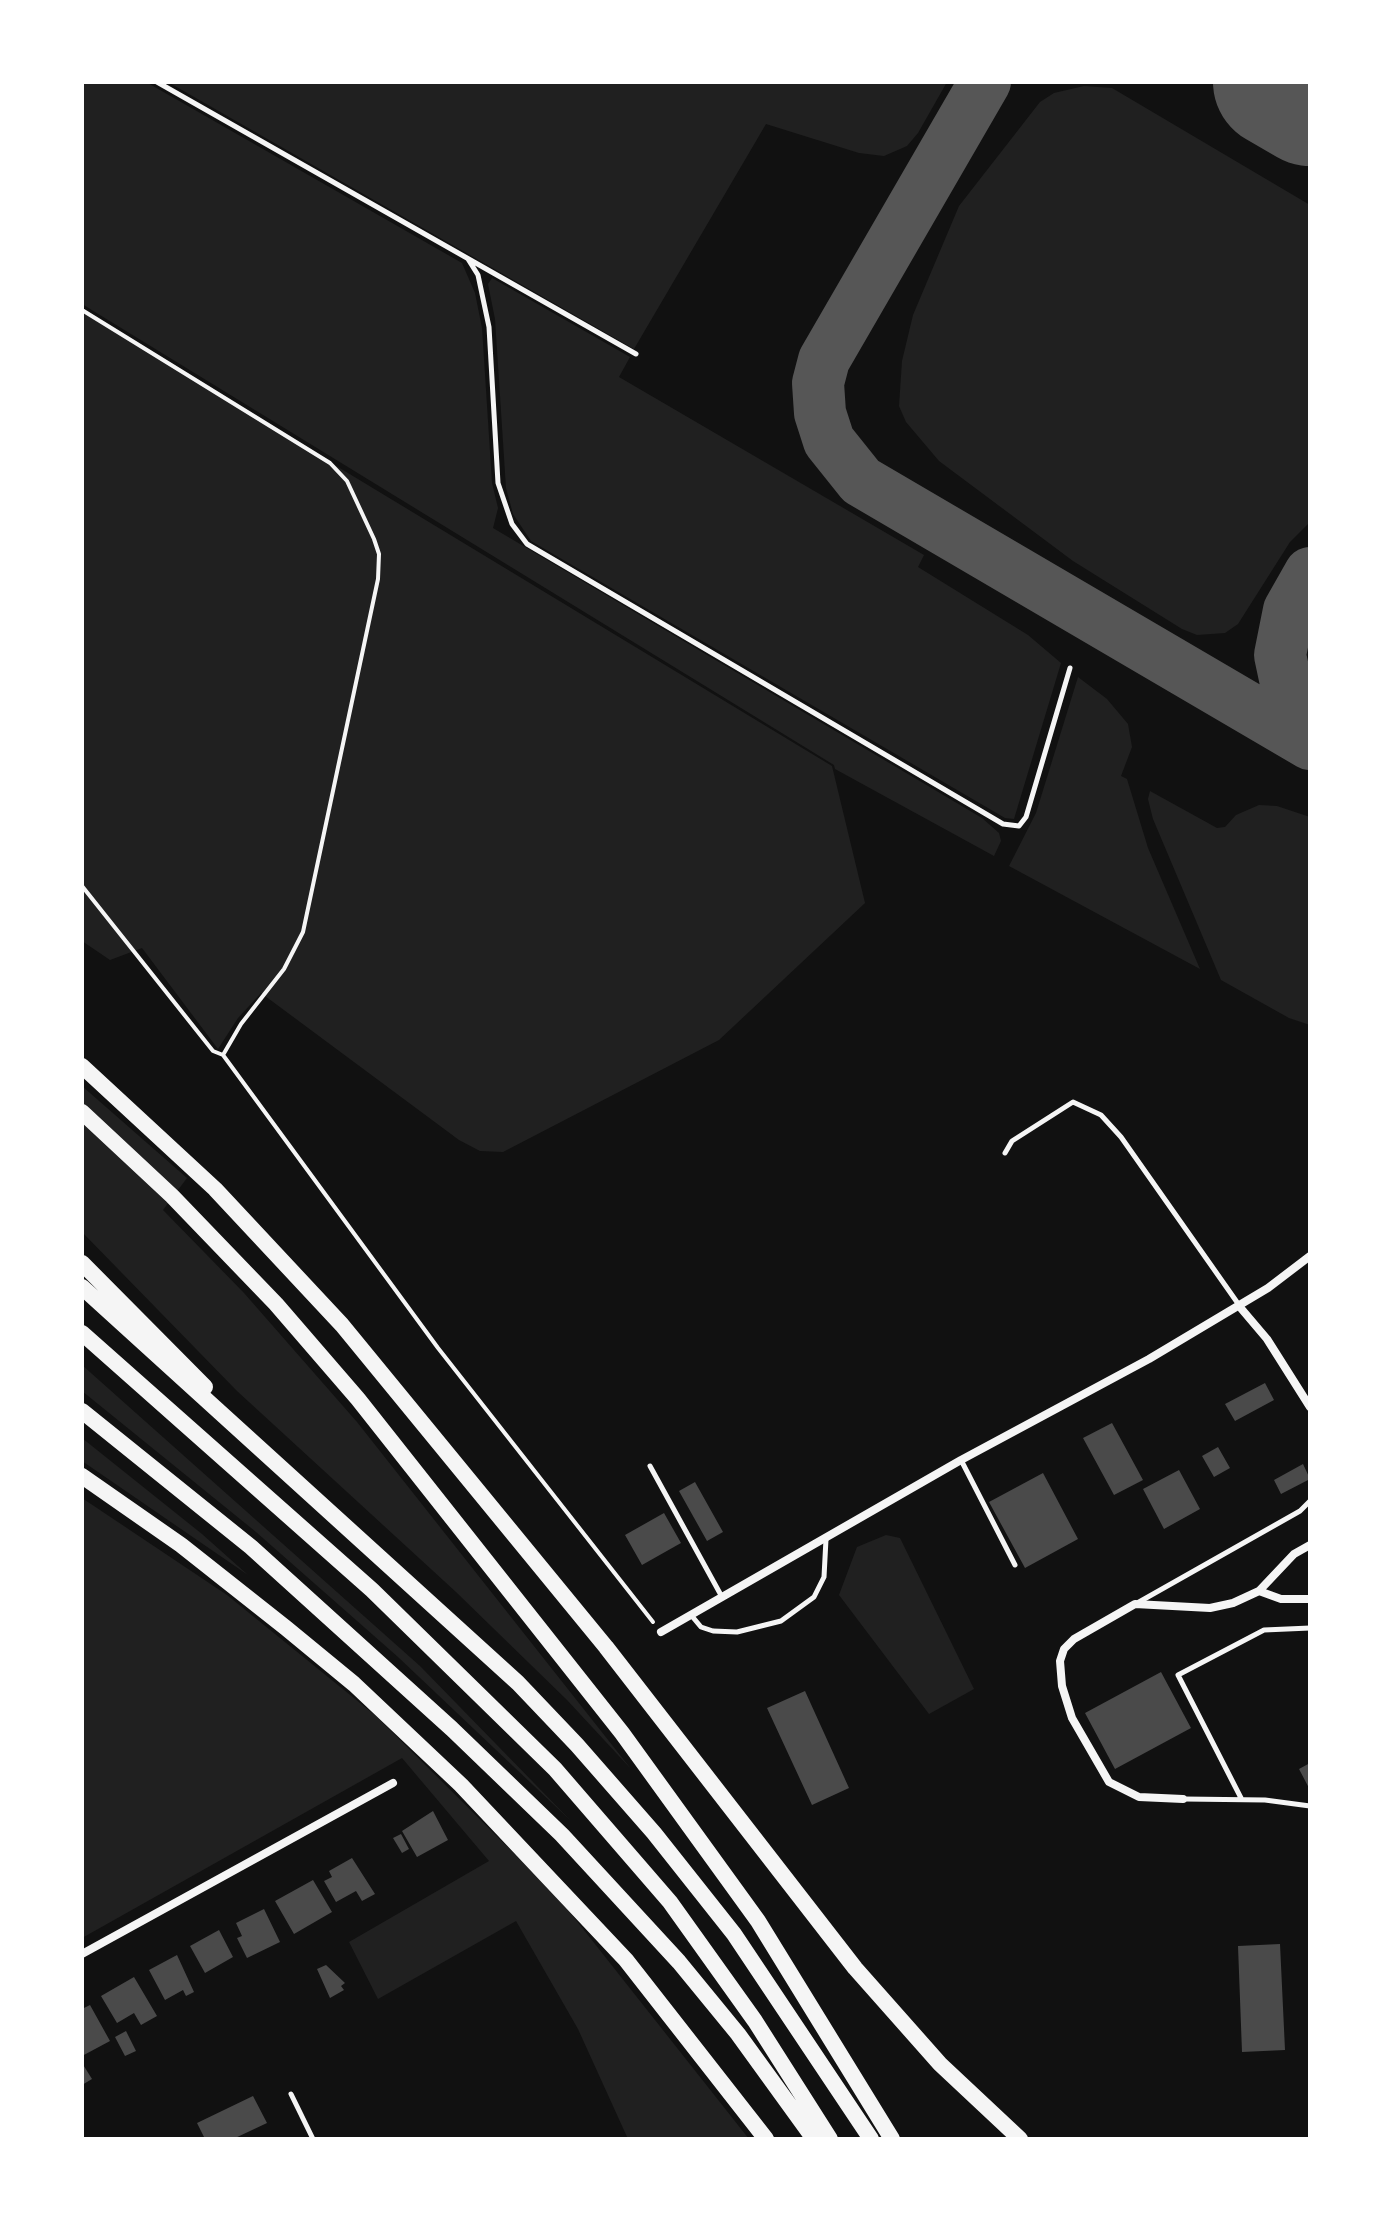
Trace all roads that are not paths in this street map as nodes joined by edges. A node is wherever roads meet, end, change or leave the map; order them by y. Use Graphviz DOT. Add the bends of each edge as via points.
graph roads {
  1 [pos="157,82"];
  2 [pos="468,259"];
  3 [pos="636,354"];
  4 [pos="1070,668"];
  5 [pos="82,1066"];
  6 [pos="82,1112"];
  7 [pos="1005,1153"];
  8 [pos="1310,1256"];
  9 [pos="82,1263"];
  10 [pos="82,1287"];
  11 [pos="1239,1306"];
  12 [pos="82,1334"];
  13 [pos="1310,1407"];
  14 [pos="82,1411"];
  15 [pos="961,1460"];
  16 [pos="650,1466"];
  17 [pos="82,1476"];
  18 [pos="1310,1501"];
  19 [pos="343,1522"];
  20 [pos="826,1539"];
  21 [pos="1310,1545"];
  22 [pos="1015,1565"];
  23 [pos="1259,1591"];
  24 [pos="723,1598"];
  25 [pos="1310,1599"];
  26 [pos="1135,1604"];
  27 [pos="691,1615"];
  28 [pos="1310,1628"];
  29 [pos="661,1632"];
  30 [pos="393,1783"];
  31 [pos="1241,1798"];
  32 [pos="1183,1799"];
  33 [pos="1310,1806"];
  34 [pos="82,1954"];
  35 [pos="291,2094"];
  36 [pos="313,2139"];
  37 [pos="766,2139"];
  38 [pos="814,2139"];
  39 [pos="830,2139"];
  40 [pos="871,2139"];
  41 [pos="892,2139"];
  42 [pos="1020,2139"];
  1 -- 2 [label="lane"];
  2 -- 3 [label="lane"];
  2 -- 4 [label="lane" via="485,299 489,327 498,483 512,524 527,544 1003,824 1019,826 1026,817"];
  5 -- 42 [label="highway" via="215,1189 342,1325 606,1647 855,1968 940,2064"];
  6 -- 41 [label="highway" via="276,1304 358,1399 622,1733 758,1921"];
  7 -- 11 [label="lane" via="1012,1141 1073,1102 1101,1115"];
  8 -- 11 [label="street"];
  9 -- 19 [label="highway"];
  10 -- 19 [label="highway"];
  11 -- 13 [label="street"];
  11 -- 15 [label="street"];
  12 -- 39 [label="highway" via="372,1590 555,1769 670,1902"];
  14 -- 38 [label="highway" via="262,1557 553,1825 679,1962"];
  15 -- 20 [label="street"];
  15 -- 22 [label="lane"];
  16 -- 24 [label="lane"];
  17 -- 37 [label="highway" via="181,1545 297,1637 461,1785 626,1960"];
  18 -- 26 [label="lane"];
  19 -- 40 [label="highway" via="518,1683 654,1833 734,1934"];
  20 -- 24 [label="street"];
  20 -- 27 [label="lane" via="824,1577 814,1597 781,1621 737,1632 713,1631"];
  21 -- 23 [label="street" via="1294,1554"];
  23 -- 25 [label="street" via="1281,1599"];
  23 -- 26 [label="street" via="1210,1608"];
  24 -- 27 [label="street"];
  26 -- 32 [label="street" via="1064,1649 1062,1686 1072,1718 1109,1782 1139,1797"];
  27 -- 29 [label="street"];
  28 -- 31 [label="lane" via="1264,1630 1178,1675"];
  30 -- 34 [label="street"];
  31 -- 32 [label="lane"];
  31 -- 33 [label="lane"];
  35 -- 36 [label="lane"];
}
